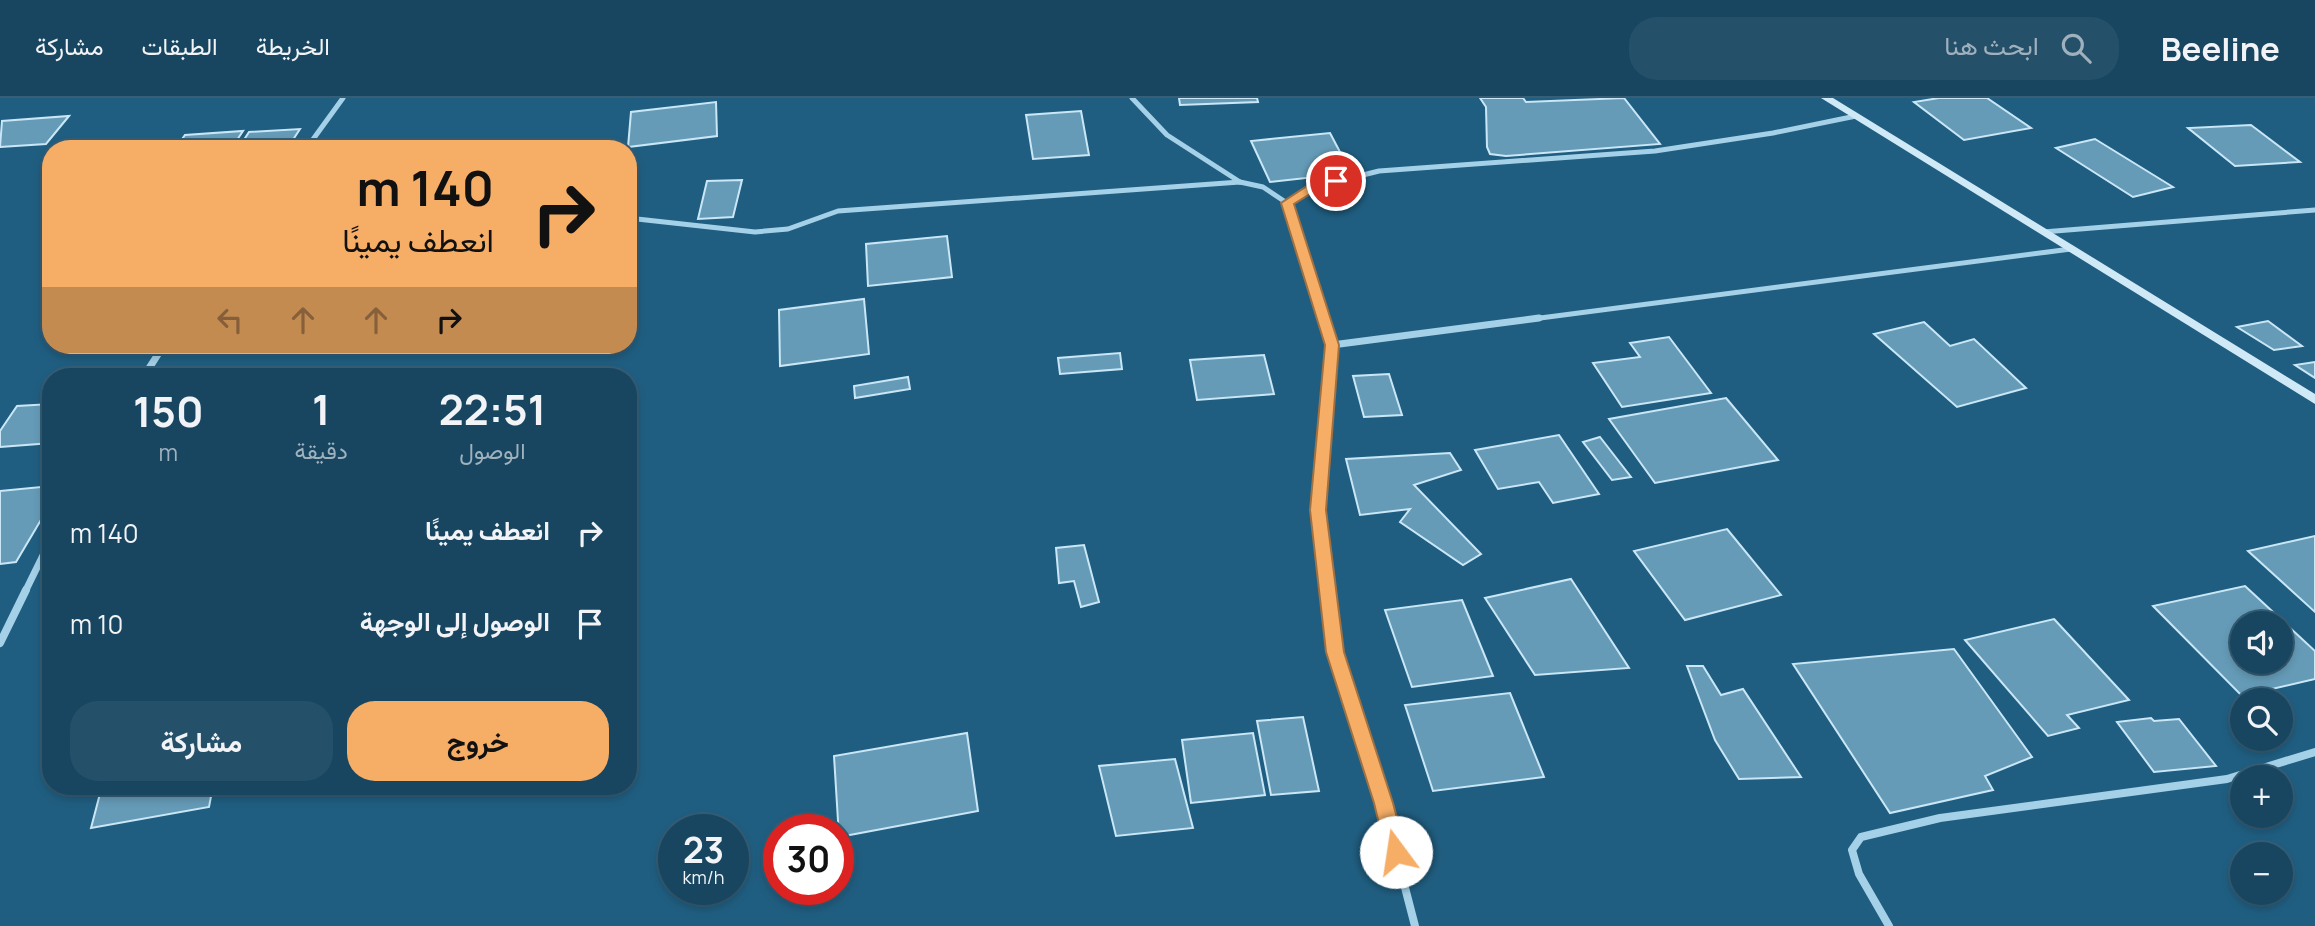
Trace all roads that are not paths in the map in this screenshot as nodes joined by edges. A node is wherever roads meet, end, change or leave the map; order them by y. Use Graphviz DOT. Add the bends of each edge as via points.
graph roads {
  1 [pos="343,98"];
  2 [pos="1132,98"];
  3 [pos="1826,98"];
  4 [pos="1856,116"];
  5 [pos="313,140"];
  6 [pos="1240,182"];
  7 [pos="1287,203"];
  8 [pos="2315,210"];
  9 [pos="637,219"];
  10 [pos="2043,232"];
  11 [pos="2071,249"];
  12 [pos="1332,345"];
  13 [pos="2315,400"];
  14 [pos="42,557"];
  15 [pos="0,643"];
  16 [pos="2315,752"];
  17 [pos="1415,926"];
  18 [pos="1889,926"];
  1 -- 5 [label="street"];
  2 -- 6 [label="street" via="1143,115"];
  3 -- 4 [label="main road"];
  4 -- 7 [label="street" via="1655,151 1380,171 1311,188"];
  4 -- 10 [label="main road"];
  6 -- 7 [label="street" via="1263,187"];
  6 -- 9 [label="street" via="838,211 788,229 755,232"];
  7 -- 12 [label="street"];
  8 -- 10 [label="street"];
  10 -- 11 [label="main road"];
  11 -- 12 [label="street"];
  11 -- 13 [label="main road"];
  12 -- 17 [label="street" via="1318,510 1335,652 1383,803"];
  14 -- 15 [label="street"];
  16 -- 18 [label="street" via="2227,779 1940,818 1861,837 1852,850 1859,874"];
}
